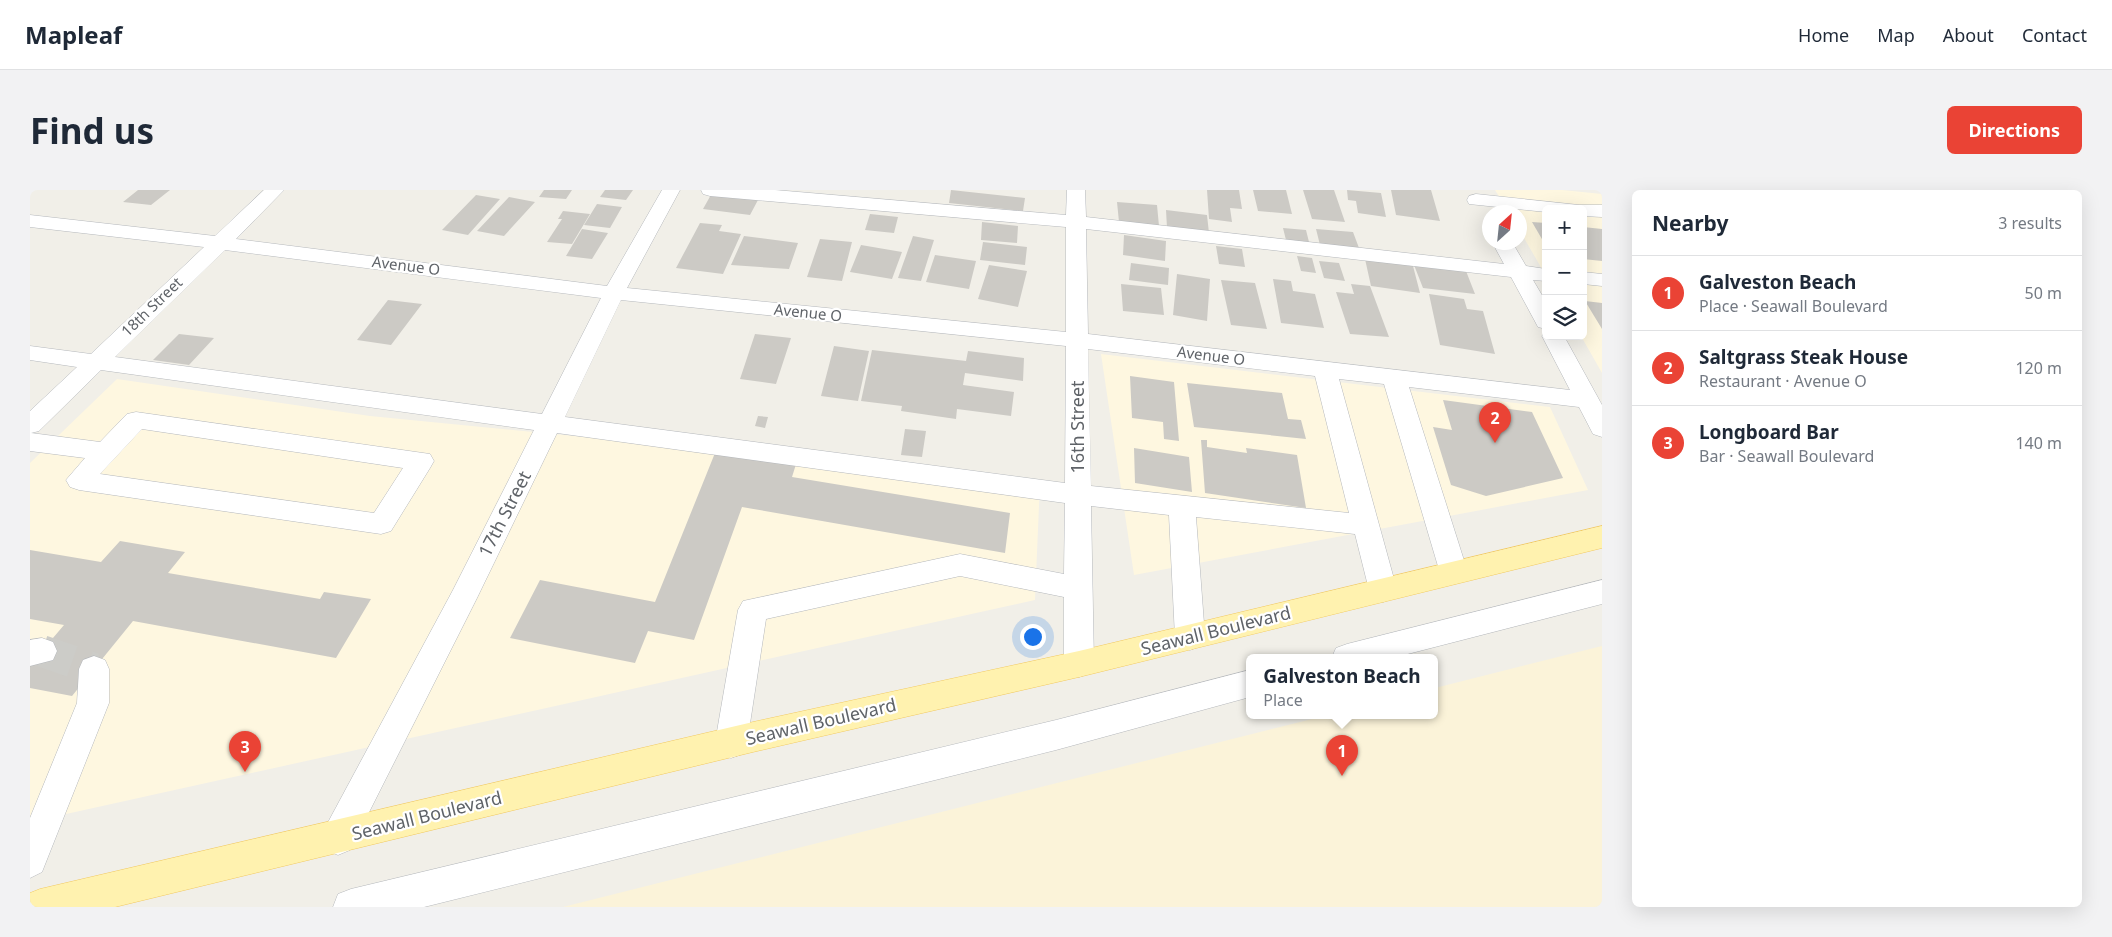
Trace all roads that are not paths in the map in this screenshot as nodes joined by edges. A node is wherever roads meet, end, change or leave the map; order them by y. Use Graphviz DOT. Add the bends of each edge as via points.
graph roads {
  1 [pos="276,190"];
  2 [pos="671,190"];
  3 [pos="710,190"];
  4 [pos="1076,190"];
  5 [pos="1473,195"];
  6 [pos="1544,205"];
  7 [pos="1482,209"];
  8 [pos="1587,210"];
  9 [pos="1602,212"];
  10 [pos="30,221"];
  11 [pos="1077,222"];
  12 [pos="220,243"];
  13 [pos="1507,250"];
  14 [pos="1519,272"];
  15 [pos="1542,274"];
  16 [pos="1587,278"];
  17 [pos="1602,280"];
  18 [pos="614,293"];
  19 [pos="1542,315"];
  20 [pos="1077,340"];
  21 [pos="1555,340"];
  22 [pos="30,353"];
  23 [pos="95,361"];
  24 [pos="1325,369"];
  25 [pos="1394,377"];
  26 [pos="1597,416"];
  27 [pos="551,423"];
  28 [pos="30,424"];
  29 [pos="30,442"];
  30 [pos="106,452"];
  31 [pos="1078,495"];
  32 [pos="1182,506"];
  33 [pos="1366,525"];
  34 [pos="1602,537"];
  35 [pos="1454,573"];
  36 [pos="1079,588"];
  37 [pos="1383,590"];
  38 [pos="1602,592"];
  39 [pos="1190,638"];
  40 [pos="1360,654"];
  41 [pos="1079,664"];
  42 [pos="94,669"];
  43 [pos="1246,684"];
  44 [pos="731,743"];
  45 [pos="338,838"];
  46 [pos="30,860"];
  47 [pos="40,907"];
  48 [pos="351,907"];
  1 -- 12 [label="street, 18th Street"];
  2 -- 18 [label="street, 17th Street"];
  3 -- 11 [label="street"];
  4 -- 11 [label="street, 16th Street"];
  5 -- 6 [label="street"];
  5 -- 7 [label="street"];
  8 -- 9 [label="street"];
  10 -- 12 [label="street, Avenue O"];
  11 -- 14 [label="street"];
  11 -- 20 [label="street, 16th Street"];
  12 -- 18 [label="street, Avenue O"];
  12 -- 23 [label="street, 18th Street"];
  13 -- 14 [label="street"];
  14 -- 15 [label="street"];
  14 -- 19 [label="street"];
  16 -- 17 [label="street"];
  18 -- 20 [label="street, Avenue O"];
  18 -- 27 [label="street, 17th Street"];
  20 -- 24 [label="street, Avenue O"];
  20 -- 31 [label="street, 16th Street"];
  21 -- 26 [label="street"];
  22 -- 23 [label="street"];
  23 -- 27 [label="street"];
  23 -- 28 [label="street, 18th Street"];
  24 -- 25 [label="street, Avenue O"];
  24 -- 33 [label="street"];
  25 -- 26 [label="street, Avenue O"];
  25 -- 35 [label="street"];
  27 -- 31 [label="street"];
  27 -- 45 [label="street, 17th Street"];
  29 -- 30 [label="street"];
  30 -- 30 [label="street" via="136,420 421,461 381,524 79,480"];
  31 -- 32 [label="street"];
  31 -- 36 [label="street, 16th Street"];
  32 -- 33 [label="street"];
  32 -- 39 [label="street"];
  33 -- 37 [label="street"];
  34 -- 35 [label="main road, Seawall Boulevard"];
  35 -- 37 [label="main road, Seawall Boulevard"];
  36 -- 41 [label="street, 16th Street"];
  36 -- 44 [label="street" via="960,565 753,610"];
  37 -- 39 [label="main road, Seawall Boulevard"];
  38 -- 40 [label="street"];
  39 -- 41 [label="main road, Seawall Boulevard"];
  41 -- 44 [label="main road, Seawall Boulevard"];
  42 -- 46 [label="street" via="93,703"];
  43 -- 48 [label="street" via="1056,735"];
  44 -- 45 [label="main road, Seawall Boulevard"];
  45 -- 47 [label="main road, Seawall Boulevard"];
}
